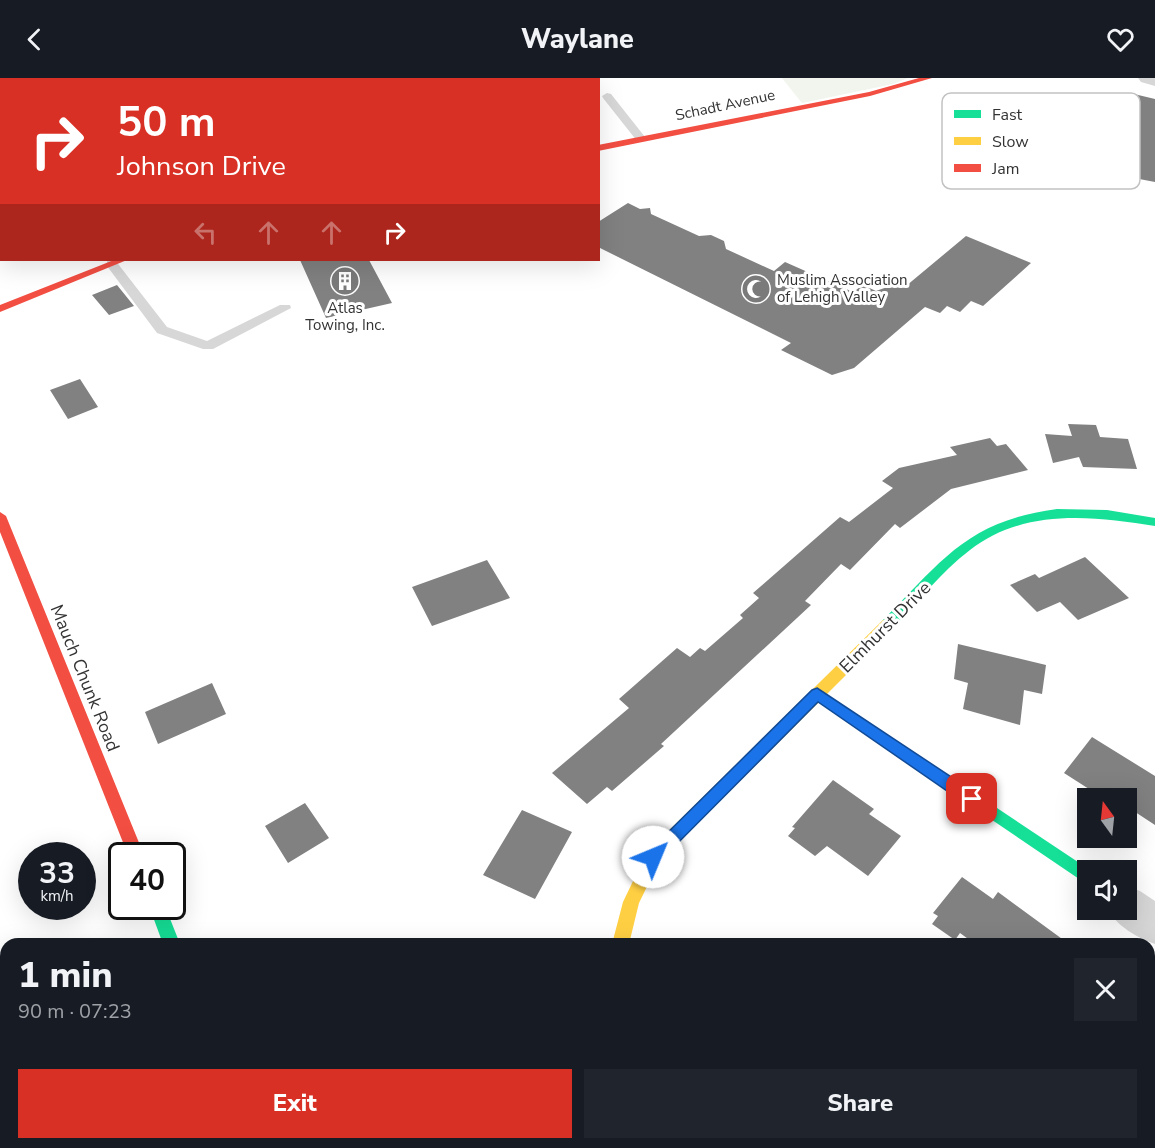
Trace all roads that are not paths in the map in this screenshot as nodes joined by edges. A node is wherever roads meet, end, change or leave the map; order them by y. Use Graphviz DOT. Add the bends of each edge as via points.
graph roads {
  1 [pos="928,78"];
  2 [pos="1148,78"];
  3 [pos="1155,80"];
  4 [pos="607,96"];
  5 [pos="641,139"];
  6 [pos="600,148"];
  7 [pos="116,261"];
  8 [pos="285,308"];
  9 [pos="0,309"];
  10 [pos="0,516"];
  11 [pos="1155,522"];
  12 [pos="817,694"];
  13 [pos="131,842"];
  14 [pos="1077,871"];
  15 [pos="1137,912"];
  16 [pos="163,920"];
  17 [pos="1155,925"];
  18 [pos="170,938"];
  19 [pos="622,938"];
  1 -- 5 [label="street, Schadt Avenue" via="870,94"];
  2 -- 3 [label="street"];
  4 -- 5 [label="lane"];
  5 -- 6 [label="street, Schadt Avenue"];
  7 -- 8 [label="lane" via="162,330 208,346"];
  7 -- 9 [label="street"];
  10 -- 13 [label="street, Mauch Chunk Road"];
  11 -- 12 [label="street, Elmhurst Drive" via="1088,511 1051,513 987,532 966,546"];
  12 -- 14 [label="street"];
  12 -- 19 [label="street, Elmhurst Drive" via="653,857 631,903"];
  15 -- 17 [label="street"];
  16 -- 18 [label="street"];
}
